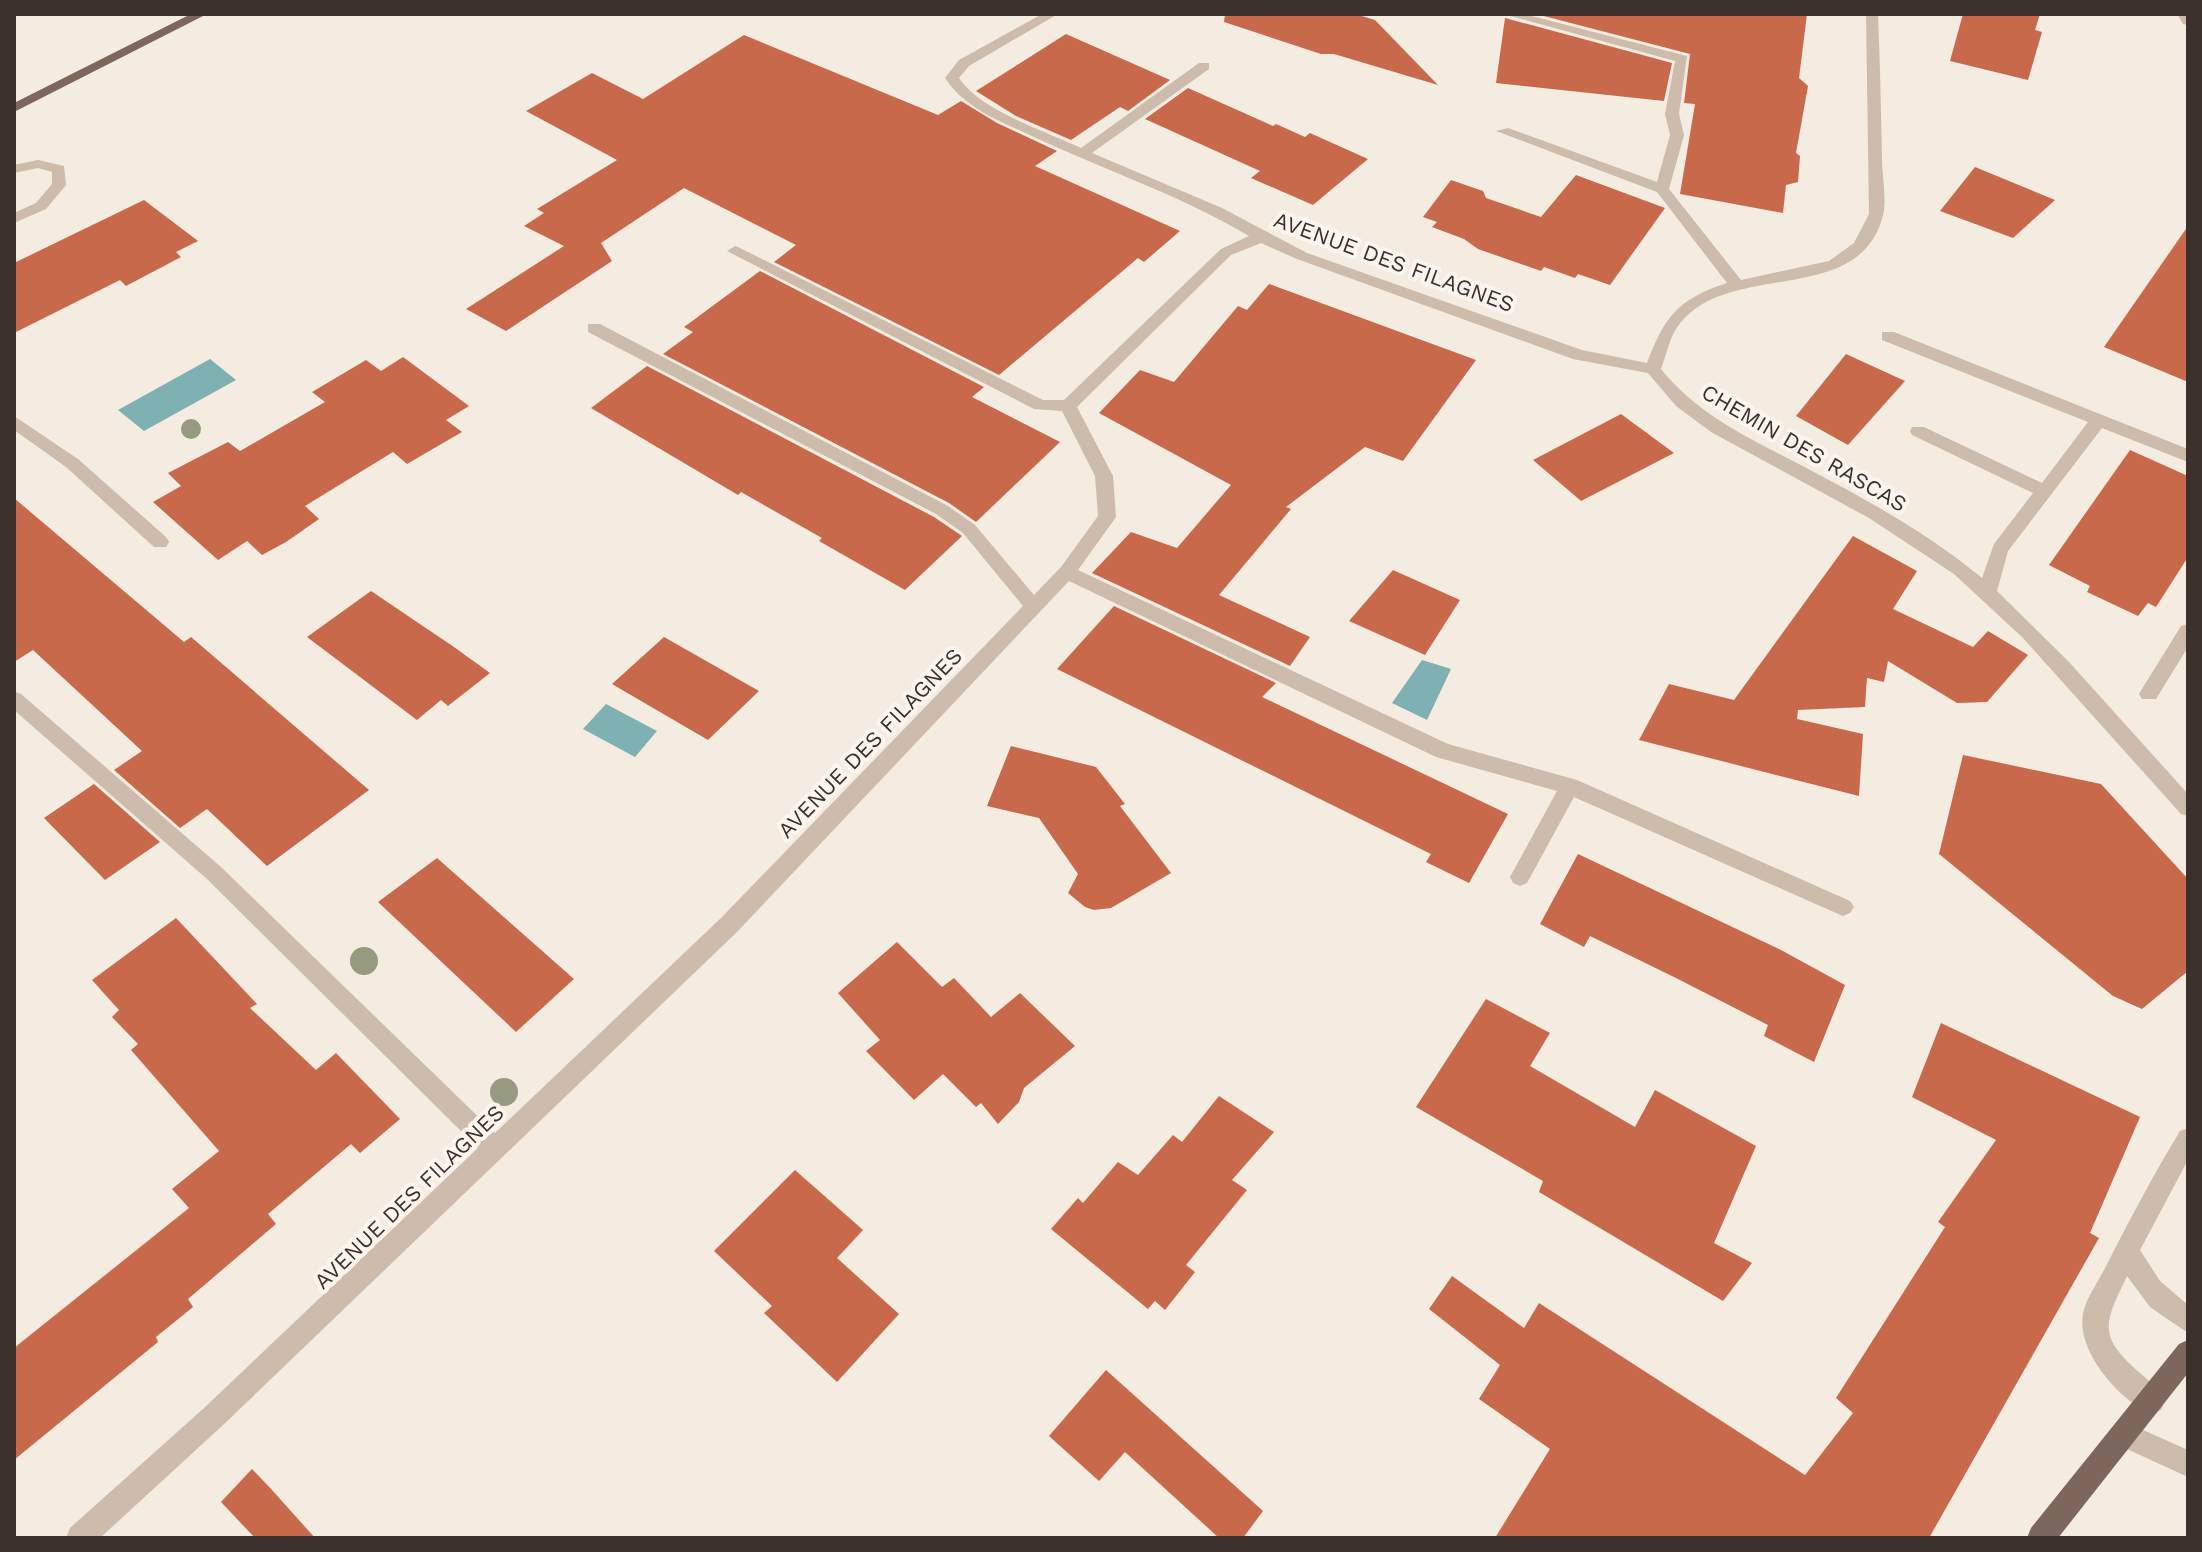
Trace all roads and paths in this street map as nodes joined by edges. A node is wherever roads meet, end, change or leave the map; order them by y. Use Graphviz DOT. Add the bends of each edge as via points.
graph roads {
  1 [pos="201,14"];
  2 [pos="1052,14"];
  3 [pos="1509,14"];
  4 [pos="1872,14"];
  5 [pos="2183,14"];
  6 [pos="2188,21"];
  7 [pos="1204,66"];
  8 [pos="14,108"];
  9 [pos="1503,131"];
  10 [pos="1082,154"];
  11 [pos="14,169"];
  12 [pos="1662,189"];
  13 [pos="14,219"];
  14 [pos="1261,237"];
  15 [pos="735,251"];
  16 [pos="1736,284"];
  17 [pos="594,328"];
  18 [pos="1888,336"];
  19 [pos="1653,369"];
  20 [pos="1068,406"];
  21 [pos="2099,420"];
  22 [pos="14,422"];
  23 [pos="1918,431"];
  24 [pos="2188,456"];
  25 [pos="2044,491"];
  26 [pos="160,542"];
  27 [pos="1067,572"];
  28 [pos="1987,593"];
  29 [pos="1033,606"];
  30 [pos="2188,631"];
  31 [pos="2149,694"];
  32 [pos="14,699"];
  33 [pos="1570,786"];
  34 [pos="2188,808"];
  35 [pos="1520,877"];
  36 [pos="1843,907"];
  37 [pos="2188,1139"];
  38 [pos="494,1148"];
  39 [pos="2127,1249"];
  40 [pos="2188,1320"];
  41 [pos="2188,1353"];
  42 [pos="2152,1401"];
  43 [pos="2125,1435"];
  44 [pos="2188,1464"];
  45 [pos="80,1538"];
  46 [pos="2041,1538"];
  1 -- 8 [label="main road"];
  2 -- 10 [label="street" via="964,63 952,78 962,93 985,108"];
  3 -- 12 [label="street" via="1682,59 1672,114 1677,135"];
  4 -- 16 [label="street" via="1872,232 1845,260 1821,270"];
  5 -- 6 [label="street"];
  7 -- 10 [label="street"];
  9 -- 12 [label="street"];
  10 -- 14 [label="street" via="1217,211"];
  11 -- 13 [label="street" via="38,164 59,169 59,185 41,206"];
  12 -- 16 [label="street"];
  14 -- 19 [label="street, AVENUE DES FILAGNES" via="1579,355"];
  14 -- 20 [label="street, AVENUE DES FILAGNES" via="1226,252"];
  15 -- 20 [label="street" via="1040,405"];
  16 -- 19 [label="street" via="1695,299 1680,314 1657,347"];
  17 -- 29 [label="street" via="942,510 969,529"];
  18 -- 21 [label="street"];
  19 -- 28 [label="street, CHEMIN DES RASCAS" via="1677,400 1717,428 1923,543"];
  20 -- 27 [label="street, AVENUE DES FILAGNES" via="1104,476 1107,517"];
  21 -- 24 [label="street"];
  21 -- 25 [label="street"];
  22 -- 26 [label="street" via="72,463"];
  23 -- 25 [label="street"];
  25 -- 28 [label="street" via="2000,549"];
  27 -- 29 [label="street, AVENUE DES FILAGNES"];
  27 -- 33 [label="street" via="1443,751"];
  28 -- 34 [label="street, CHEMIN DES RASCAS" via="2037,640"];
  29 -- 38 [label="street, AVENUE DES FILAGNES" via="730,924"];
  30 -- 31 [label="street"];
  32 -- 38 [label="street" via="214,873"];
  33 -- 35 [label="street"];
  33 -- 36 [label="street"];
  37 -- 39 [label="street"];
  38 -- 45 [label="street, AVENUE DES FILAGNES"];
  39 -- 40 [label="street" via="2138,1276 2159,1300"];
  39 -- 42 [label="street" via="2095,1315 2097,1342 2114,1367"];
  41 -- 42 [label="main road"];
  42 -- 43 [label="main road"];
  43 -- 44 [label="street"];
  43 -- 46 [label="main road"];
}
